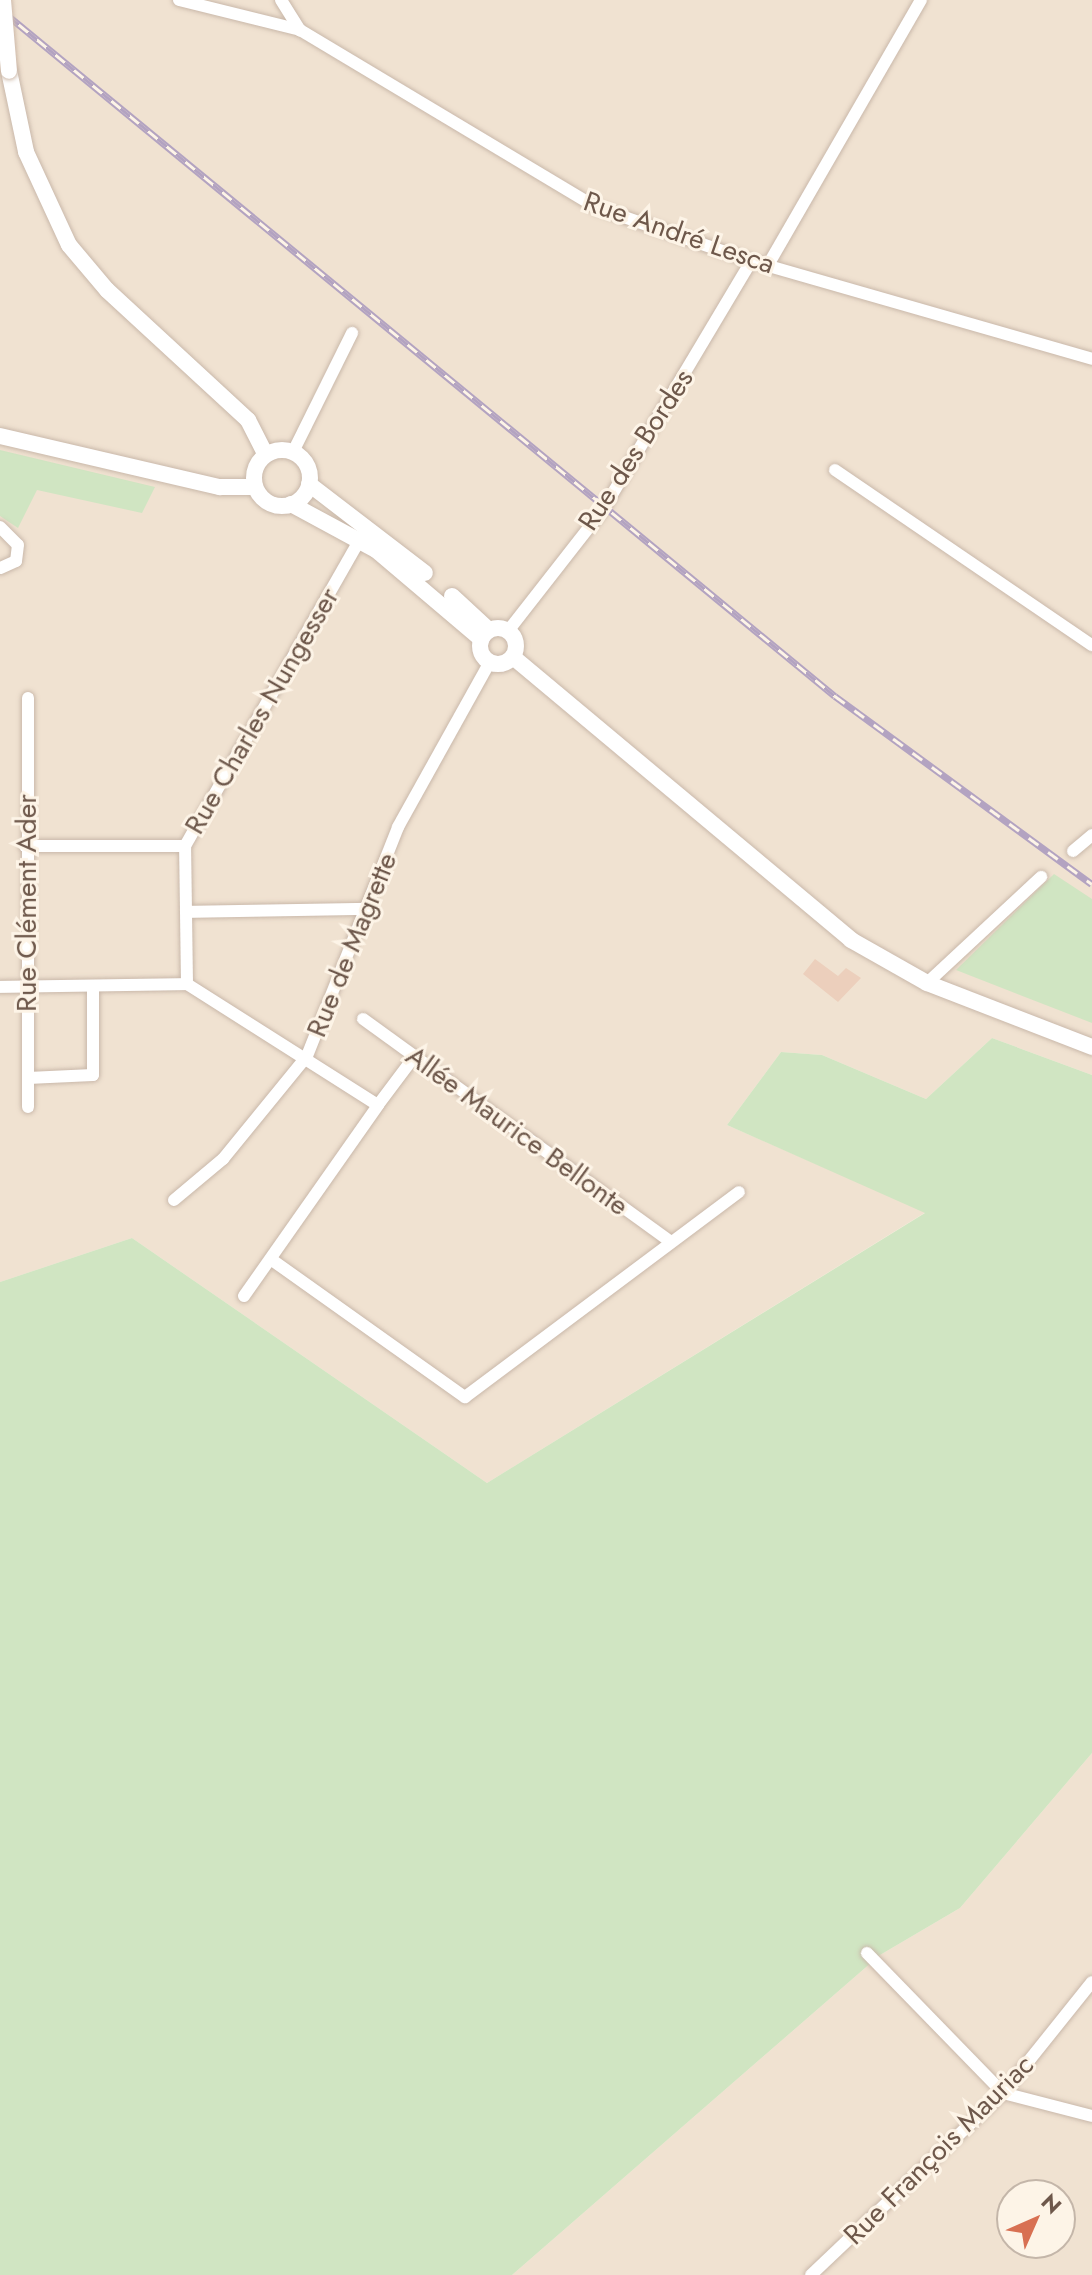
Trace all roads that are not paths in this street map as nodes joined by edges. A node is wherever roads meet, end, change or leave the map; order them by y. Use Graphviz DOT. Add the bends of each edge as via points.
graph roads {
  1 [pos="3,0"];
  2 [pos="179,0"];
  3 [pos="281,0"];
  4 [pos="921,0"];
  5 [pos="228,6"];
  6 [pos="300,30"];
  7 [pos="751,261"];
  8 [pos="768,265"];
  9 [pos="352,333"];
  10 [pos="1092,359"];
  11 [pos="0,436"];
  12 [pos="293,452"];
  13 [pos="266,455"];
  14 [pos="835,470"];
  15 [pos="309,484"];
  16 [pos="255,487"];
  17 [pos="291,504"];
  18 [pos="0,527"];
  19 [pos="360,539"];
  20 [pos="0,568"];
  21 [pos="508,631"];
  22 [pos="485,635"];
  23 [pos="1092,645"];
  24 [pos="513,657"];
  25 [pos="490,662"];
  26 [pos="28,698"];
  27 [pos="1092,835"];
  28 [pos="25,846"];
  29 [pos="185,846"];
  30 [pos="1073,851"];
  31 [pos="1041,877"];
  32 [pos="365,909"];
  33 [pos="186,912"];
  34 [pos="927,983"];
  35 [pos="187,984"];
  36 [pos="93,986"];
  37 [pos="0,987"];
  38 [pos="26,987"];
  39 [pos="363,1019"];
  40 [pos="1092,1047"];
  41 [pos="307,1056"];
  42 [pos="414,1057"];
  43 [pos="28,1078"];
  44 [pos="378,1105"];
  45 [pos="28,1107"];
  46 [pos="739,1192"];
  47 [pos="174,1200"];
  48 [pos="671,1242"];
  49 [pos="272,1260"];
  50 [pos="244,1296"];
  51 [pos="867,1953"];
  52 [pos="1092,1982"];
  53 [pos="1003,2093"];
  54 [pos="1092,2116"];
  55 [pos="811,2275"];
  1 -- 13 [label="main road, bridge" via="9,71 26,152 69,245 107,290 248,420"];
  2 -- 5 [label="street, Rue André Lesca"];
  3 -- 6 [label="street"];
  4 -- 8 [label="street"];
  5 -- 6 [label="street, Rue André Lesca"];
  6 -- 7 [label="street, Rue André Lesca" via="347,53 552,186"];
  7 -- 8 [label="street, Rue André Lesca"];
  7 -- 21 [label="street, Rue des Bordes" via="604,508"];
  8 -- 10 [label="street, Rue André Lesca"];
  9 -- 12 [label="street"];
  11 -- 16 [label="main road" via="220,487"];
  12 -- 13 [label="main road"];
  12 -- 15 [label="main road" via="309,469"];
  13 -- 16 [label="main road" via="255,469"];
  14 -- 23 [label="street"];
  15 -- 17 [label="main road"];
  15 -- 22 [label="main road"];
  16 -- 17 [label="main road" via="274,505"];
  17 -- 19 [label="main road"];
  18 -- 20 [label="street" via="18,545 16,561"];
  19 -- 22 [label="main road"];
  19 -- 29 [label="street, Rue Charles Nungesser"];
  21 -- 22 [label="main road"];
  21 -- 24 [label="main road" via="517,646"];
  22 -- 25 [label="main road"];
  24 -- 25 [label="main road"];
  24 -- 34 [label="main road" via="822,919"];
  25 -- 32 [label="street, Rue de Magrette" via="407,809"];
  26 -- 28 [label="street, Rue Clément Ader"];
  27 -- 30 [label="street"];
  28 -- 29 [label="street"];
  28 -- 38 [label="street, Rue Clément Ader"];
  29 -- 33 [label="street, Rue Charles Nungesser"];
  31 -- 34 [label="street"];
  32 -- 33 [label="street"];
  32 -- 41 [label="street, Rue de Magrette"];
  33 -- 35 [label="street, Rue Charles Nungesser"];
  34 -- 40 [label="main road"];
  35 -- 36 [label="street"];
  35 -- 41 [label="street"];
  36 -- 38 [label="street"];
  36 -- 43 [label="street" via="93,1075"];
  37 -- 38 [label="street"];
  38 -- 43 [label="street, Rue Clément Ader"];
  39 -- 42 [label="street, Allée Maurice Bellonte"];
  41 -- 44 [label="street"];
  41 -- 47 [label="street, Rue de Magrette" via="223,1159"];
  42 -- 44 [label="street"];
  42 -- 48 [label="street, Allée Maurice Bellonte"];
  43 -- 45 [label="street, Rue Clément Ader"];
  44 -- 49 [label="street"];
  46 -- 48 [label="street"];
  48 -- 49 [label="street" via="465,1397"];
  49 -- 50 [label="street"];
  51 -- 53 [label="street"];
  52 -- 53 [label="street, Rue François Mauriac"];
  53 -- 54 [label="street"];
  53 -- 55 [label="street, Rue François Mauriac"];
}
